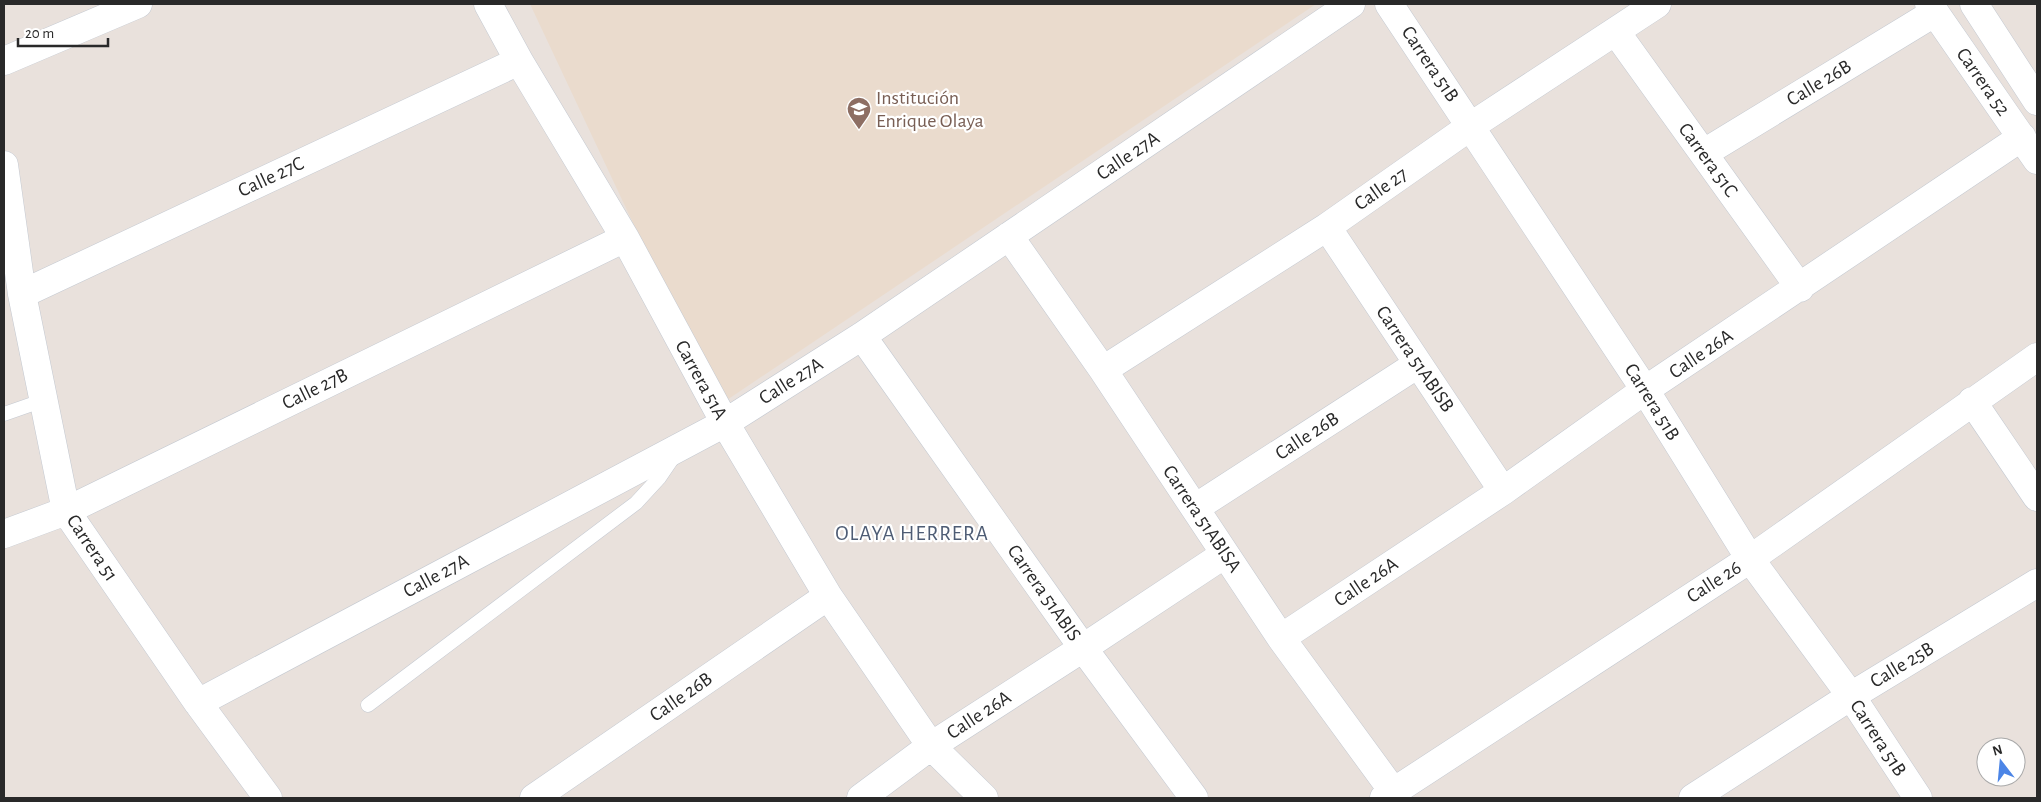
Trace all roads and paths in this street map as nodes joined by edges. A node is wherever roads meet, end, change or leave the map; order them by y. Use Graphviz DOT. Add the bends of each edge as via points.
graph roads {
  1 [pos="138,4"];
  2 [pos="488,4"];
  3 [pos="1351,4"];
  4 [pos="1389,4"];
  5 [pos="1657,4"];
  6 [pos="1974,4"];
  7 [pos="1931,8"];
  8 [pos="1616,32"];
  9 [pos="519,60"];
  10 [pos="4,61"];
  11 [pos="2037,101"];
  12 [pos="1471,126"];
  13 [pos="2022,137"];
  14 [pos="1704,153"];
  15 [pos="2037,160"];
  16 [pos="4,165"];
  17 [pos="1327,227"];
  18 [pos="1009,236"];
  19 [pos="625,238"];
  20 [pos="1800,288"];
  21 [pos="22,294"];
  22 [pos="862,336"];
  23 [pos="2037,357"];
  24 [pos="1418,364"];
  25 [pos="1103,370"];
  26 [pos="1645,390"];
  27 [pos="44,400"];
  28 [pos="1972,401"];
  29 [pos="4,414"];
  30 [pos="725,423"];
  31 [pos="680,446"];
  32 [pos="1503,491"];
  33 [pos="2037,498"];
  34 [pos="1195,508"];
  35 [pos="66,511"];
  36 [pos="4,534"];
  37 [pos="1225,554"];
  38 [pos="1750,559"];
  39 [pos="2037,583"];
  40 [pos="828,596"];
  41 [pos="1281,638"];
  42 [pos="1083,648"];
  43 [pos="1851,696"];
  44 [pos="198,702"];
  45 [pos="368,705"];
  46 [pos="931,746"];
  47 [pos="1392,796"];
  48 [pos="268,798"];
  49 [pos="534,798"];
  50 [pos="861,798"];
  51 [pos="984,798"];
  52 [pos="1194,798"];
  53 [pos="1693,798"];
  54 [pos="1918,798"];
  1 -- 10 [label="street"];
  2 -- 9 [label="street, Carrera 51A"];
  3 -- 18 [label="street, Calle 27A"];
  4 -- 12 [label="street, Carrera 51B"];
  5 -- 8 [label="street, Calle 27"];
  6 -- 11 [label="street, Carrera 52"];
  7 -- 13 [label="street, Carrera 52"];
  7 -- 14 [label="street, Calle 26B"];
  8 -- 12 [label="street, Calle 27"];
  8 -- 14 [label="street, Carrera 51C"];
  9 -- 19 [label="street, Carrera 51A"];
  9 -- 21 [label="street, Calle 27C"];
  12 -- 17 [label="street, Calle 27"];
  12 -- 26 [label="street, Carrera 51B"];
  13 -- 15 [label="street, Carrera 52"];
  13 -- 20 [label="street, Calle 26A"];
  14 -- 20 [label="street, Carrera 51C"];
  16 -- 21 [label="street, Carrera 51"];
  17 -- 24 [label="street, Carrera 51ABISB"];
  17 -- 25 [label="street, Calle 27"];
  18 -- 22 [label="street, Calle 27A"];
  18 -- 25 [label="street, Carrera 51ABISA"];
  19 -- 30 [label="street, Carrera 51A"];
  19 -- 35 [label="street, Calle 27B"];
  20 -- 26 [label="street, Calle 26A"];
  21 -- 27 [label="street, Carrera 51"];
  22 -- 30 [label="street, Calle 27A"];
  22 -- 42 [label="street, Carrera 51ABIS"];
  23 -- 28 [label="street, Calle 26"];
  24 -- 32 [label="street, Carrera 51ABISB"];
  24 -- 34 [label="street, Calle 26B"];
  25 -- 34 [label="street, Carrera 51ABISA"];
  26 -- 32 [label="street, Calle 26A"];
  26 -- 38 [label="street, Carrera 51B"];
  27 -- 29 [label="lane"];
  27 -- 35 [label="street, Carrera 51"];
  28 -- 33 [label="street"];
  28 -- 38 [label="street, Calle 26"];
  30 -- 31 [label="street, Calle 27A"];
  30 -- 40 [label="street, Carrera 51A"];
  31 -- 44 [label="street, Calle 27A"];
  31 -- 45 [label="lane" via="659,478 636,503"];
  32 -- 41 [label="street, Calle 26A"];
  34 -- 37 [label="street, Carrera 51ABISA"];
  35 -- 36 [label="street, Calle 27B"];
  35 -- 44 [label="street, Carrera 51"];
  37 -- 41 [label="street, Carrera 51ABISA"];
  37 -- 42 [label="street, Calle 26A"];
  38 -- 43 [label="street, Carrera 51B"];
  38 -- 47 [label="street, Calle 26"];
  39 -- 43 [label="street, Calle 25B"];
  40 -- 46 [label="street, Carrera 51A"];
  40 -- 49 [label="street, Calle 26B"];
  41 -- 47 [label="street, Carrera 51ABISA"];
  42 -- 46 [label="street, Calle 26A"];
  42 -- 52 [label="street, Carrera 51ABIS"];
  43 -- 53 [label="street, Calle 25B"];
  43 -- 54 [label="street, Carrera 51B"];
  44 -- 48 [label="street, Carrera 51"];
  46 -- 50 [label="street, Calle 26A"];
  46 -- 51 [label="street"];
}
